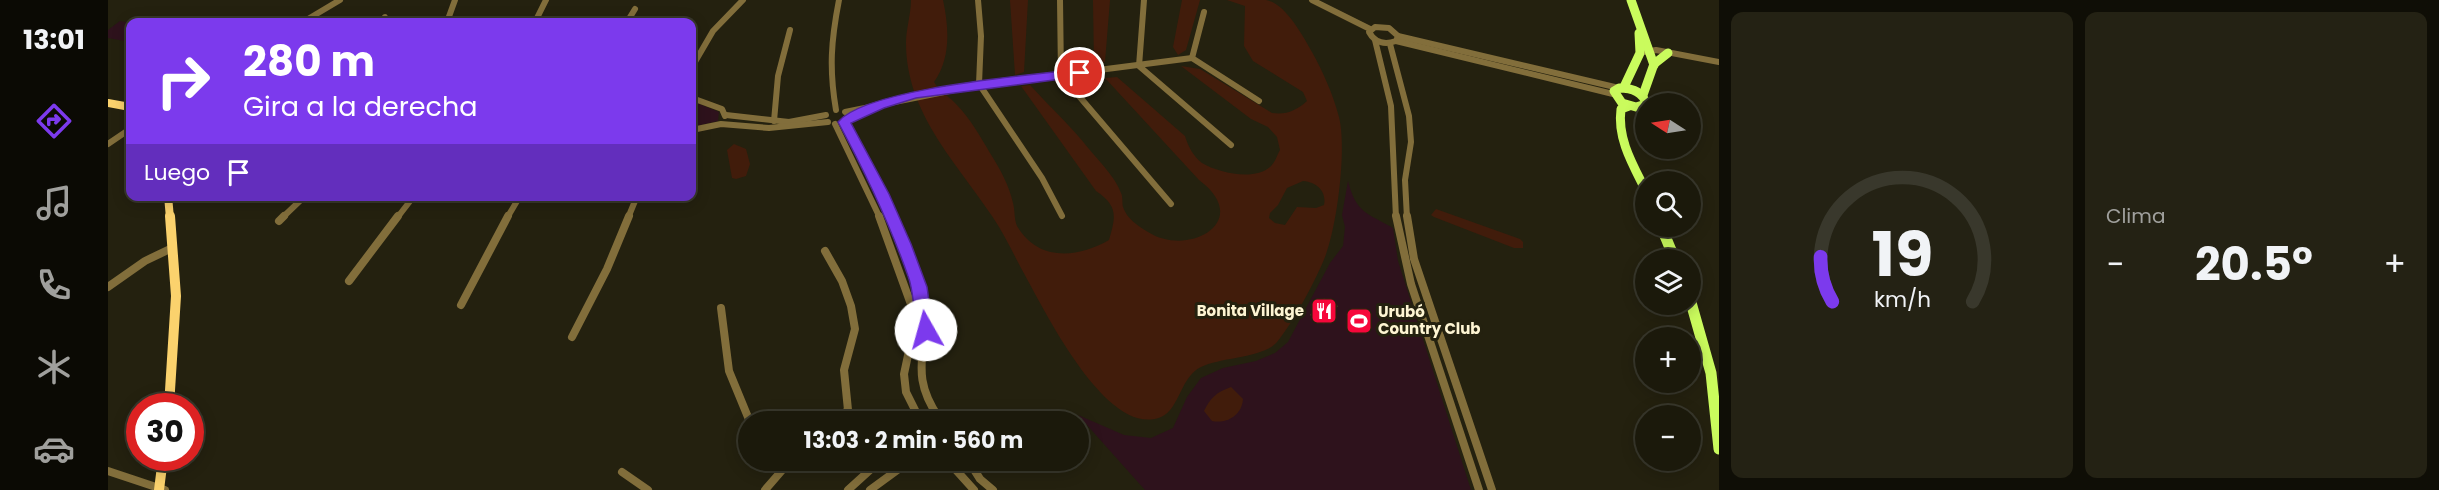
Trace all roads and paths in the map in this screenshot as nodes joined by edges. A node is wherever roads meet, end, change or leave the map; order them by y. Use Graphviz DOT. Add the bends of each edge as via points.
graph roads {
  1 [pos="340,0"];
  2 [pos="455,0"];
  3 [pos="546,0"];
  4 [pos="743,0"];
  5 [pos="839,0"];
  6 [pos="978,0"];
  7 [pos="1060,0"];
  8 [pos="1144,0"];
  9 [pos="1312,0"];
  10 [pos="1631,0"];
  11 [pos="635,9"];
  12 [pos="1204,12"];
  13 [pos="310,18"];
  14 [pos="448,18"];
  15 [pos="537,18"];
  16 [pos="629,18"];
  17 [pos="1638,27"];
  18 [pos="790,30"];
  19 [pos="1370,30"];
  20 [pos="1376,40"];
  21 [pos="1394,40"];
  22 [pos="1645,52"];
  23 [pos="1670,53"];
  24 [pos="1192,58"];
  25 [pos="696,60"];
  26 [pos="1719,62"];
  27 [pos="1654,64"];
  28 [pos="1139,66"];
  29 [pos="1061,75"];
  30 [pos="979,84"];
  31 [pos="1619,90"];
  32 [pos="1647,93"];
  33 [pos="1635,97"];
  34 [pos="696,99"];
  35 [pos="1259,101"];
  36 [pos="108,103"];
  37 [pos="126,106"];
  38 [pos="1629,106"];
  39 [pos="1635,106"];
  40 [pos="836,110"];
  41 [pos="726,115"];
  42 [pos="845,117"];
  43 [pos="830,120"];
  44 [pos="774,121"];
  45 [pos="721,124"];
  46 [pos="696,129"];
  47 [pos="126,132"];
  48 [pos="108,144"];
  49 [pos="1231,145"];
  50 [pos="1637,171"];
  51 [pos="168,201"];
  52 [pos="300,201"];
  53 [pos="410,201"];
  54 [pos="517,201"];
  55 [pos="635,201"];
  56 [pos="1171,204"];
  57 [pos="1062,216"];
  58 [pos="279,221"];
  59 [pos="904,244"];
  60 [pos="892,247"];
  61 [pos="172,248"];
  62 [pos="825,250"];
  63 [pos="349,281"];
  64 [pos="108,287"];
  65 [pos="1417,302"];
  66 [pos="1428,303"];
  67 [pos="461,305"];
  68 [pos="721,308"];
  69 [pos="1695,315"];
  70 [pos="572,337"];
  71 [pos="910,349"];
  72 [pos="922,351"];
  73 [pos="170,393"];
  74 [pos="745,411"];
  75 [pos="847,411"];
  76 [pos="916,411"];
  77 [pos="933,411"];
  78 [pos="1719,449"];
  79 [pos="108,471"];
  80 [pos="162,471"];
  81 [pos="781,471"];
  82 [pos="869,471"];
  83 [pos="896,471"];
  84 [pos="956,471"];
  85 [pos="975,471"];
  86 [pos="622,472"];
  87 [pos="161,489"];
  88 [pos="648,490"];
  89 [pos="765,490"];
  90 [pos="848,490"];
  91 [pos="870,490"];
  92 [pos="974,490"];
  93 [pos="993,490"];
  94 [pos="1479,490"];
  95 [pos="1492,490"];
  1 -- 13 [label="street"];
  2 -- 14 [label="street"];
  3 -- 15 [label="street"];
  4 -- 25 [label="street" via="713,32"];
  5 -- 40 [label="street" via="830,76"];
  6 -- 30 [label="street"];
  7 -- 29 [label="street"];
  8 -- 28 [label="street"];
  9 -- 19 [label="street"];
  10 -- 17 [label="main road"];
  11 -- 16 [label="street"];
  12 -- 24 [label="street"];
  17 -- 22 [label="main road"];
  17 -- 23 [label="main road" via="1654,44"];
  18 -- 44 [label="street" via="780,61"];
  19 -- 20 [label="street"];
  19 -- 21 [label="street" via="1384,27"];
  20 -- 21 [label="street"];
  20 -- 65 [label="street" via="1391,106 1396,226"];
  21 -- 31 [label="street"];
  21 -- 66 [label="street" via="1411,142 1405,180 1408,230"];
  22 -- 23 [label="street"];
  22 -- 27 [label="main road"];
  22 -- 31 [label="main road"];
  23 -- 26 [label="street"];
  23 -- 27 [label="main road" via="1661,55"];
  24 -- 28 [label="street"];
  24 -- 35 [label="street"];
  27 -- 32 [label="main road"];
  28 -- 29 [label="street"];
  28 -- 49 [label="street"];
  29 -- 30 [label="street"];
  29 -- 56 [label="street"];
  30 -- 42 [label="street" via="915,94"];
  30 -- 57 [label="street" via="1042,178"];
  31 -- 33 [label="main road"];
  31 -- 38 [label="main road" via="1618,100"];
  34 -- 41 [label="street" via="722,109"];
  36 -- 37 [label="main road"];
  38 -- 39 [label="main road"];
  38 -- 50 [label="main road" via="1621,109 1618,119"];
  40 -- 42 [label="street"];
  40 -- 43 [label="street"];
  41 -- 44 [label="street"];
  41 -- 45 [label="street"];
  42 -- 43 [label="street"];
  42 -- 59 [label="street"];
  43 -- 44 [label="street"];
  43 -- 45 [label="street" via="769,128"];
  43 -- 60 [label="street" via="863,179"];
  45 -- 46 [label="street"];
  47 -- 48 [label="street"];
  51 -- 61 [label="main road"];
  52 -- 58 [label="street"];
  53 -- 63 [label="street"];
  54 -- 67 [label="street"];
  55 -- 70 [label="street" via="607,269"];
  59 -- 60 [label="street"];
  59 -- 72 [label="street" via="923,304 926,330"];
  60 -- 71 [label="street" via="914,310"];
  61 -- 64 [label="street"];
  61 -- 73 [label="main road" via="176,296"];
  62 -- 75 [label="street" via="842,281 855,330 844,370"];
  65 -- 66 [label="street"];
  65 -- 94 [label="street"];
  66 -- 95 [label="street"];
  68 -- 74 [label="street" via="729,371"];
  69 -- 78 [label="main road" via="1711,364"];
  71 -- 72 [label="street"];
  71 -- 76 [label="street" via="904,374 906,392"];
  72 -- 77 [label="street" via="920,387"];
  79 -- 87 [label="street"];
  80 -- 87 [label="main road"];
  81 -- 89 [label="street"];
  82 -- 90 [label="street"];
  83 -- 91 [label="street"];
  84 -- 92 [label="street"];
  85 -- 93 [label="street"];
  86 -- 88 [label="street"];
}
